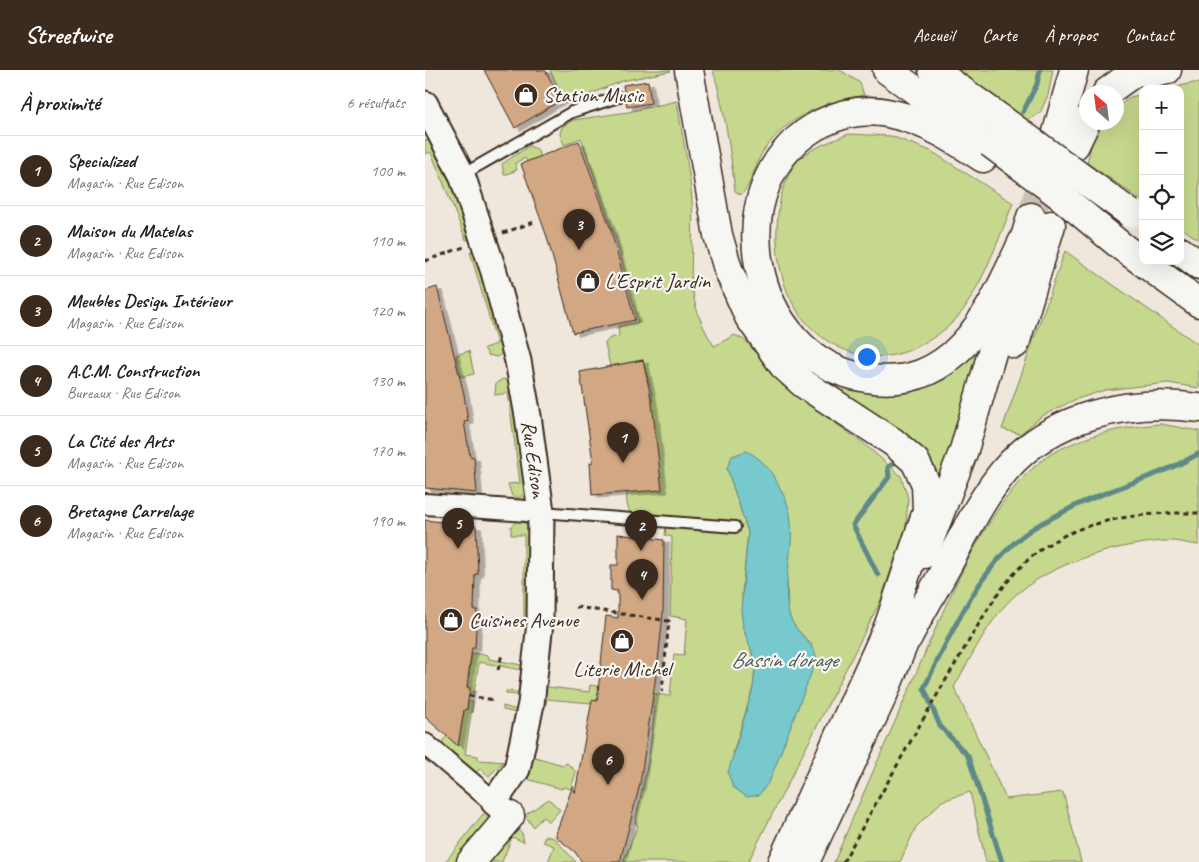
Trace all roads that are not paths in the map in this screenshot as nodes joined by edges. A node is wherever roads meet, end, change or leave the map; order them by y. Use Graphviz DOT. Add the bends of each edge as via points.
graph roads {
  1 [pos="689,70"];
  2 [pos="887,70"];
  3 [pos="933,70"];
  4 [pos="1074,70"];
  5 [pos="1167,70"];
  6 [pos="1133,71"];
  7 [pos="1116,85"];
  8 [pos="619,96"];
  9 [pos="425,104"];
  10 [pos="1079,128"];
  11 [pos="986,150"];
  12 [pos="462,176"];
  13 [pos="1136,218"];
  14 [pos="1184,254"];
  15 [pos="1199,265"];
  16 [pos="1199,303"];
  17 [pos="1199,408"];
  18 [pos="425,504"];
  19 [pos="541,512"];
  20 [pos="735,526"];
  21 [pos="898,631"];
  22 [pos="425,744"];
  23 [pos="502,809"];
  24 [pos="471,862"];
  25 [pos="782,862"];
  26 [pos="805,862"];
  1 -- 21 [label="main road" via="718,235 728,269 749,317 766,344 790,371 804,384 893,442 915,461 926,484 927,511"];
  2 -- 11 [label="main road"];
  3 -- 13 [label="main road, bridge"];
  4 -- 10 [label="main road" via="1066,140"];
  5 -- 6 [label="main road"];
  6 -- 7 [label="main road"];
  8 -- 12 [label="lane" via="572,112"];
  9 -- 12 [label="street, Rue Edison"];
  11 -- 16 [label="main road, bridge" via="1057,193 1121,246"];
  11 -- 21 [label="main road" via="891,114 855,112 831,118 793,142 769,176 761,196 755,231 757,254 761,274 779,319 808,354 838,371 875,380 918,374 952,356 976,332 1036,227 964,450 912,584"];
  12 -- 19 [label="street, Rue Edison" via="485,240 518,362"];
  14 -- 15 [label="main road"];
  17 -- 21 [label="main road" via="1138,405 1099,412 1060,428 1032,445 1005,470"];
  18 -- 19 [label="street"];
  19 -- 20 [label="lane"];
  19 -- 23 [label="street, Rue Edison" via="540,624 533,686 517,770"];
  21 -- 25 [label="main road"];
  21 -- 26 [label="main road"];
  22 -- 23 [label="street"];
  23 -- 24 [label="main road"];
}
